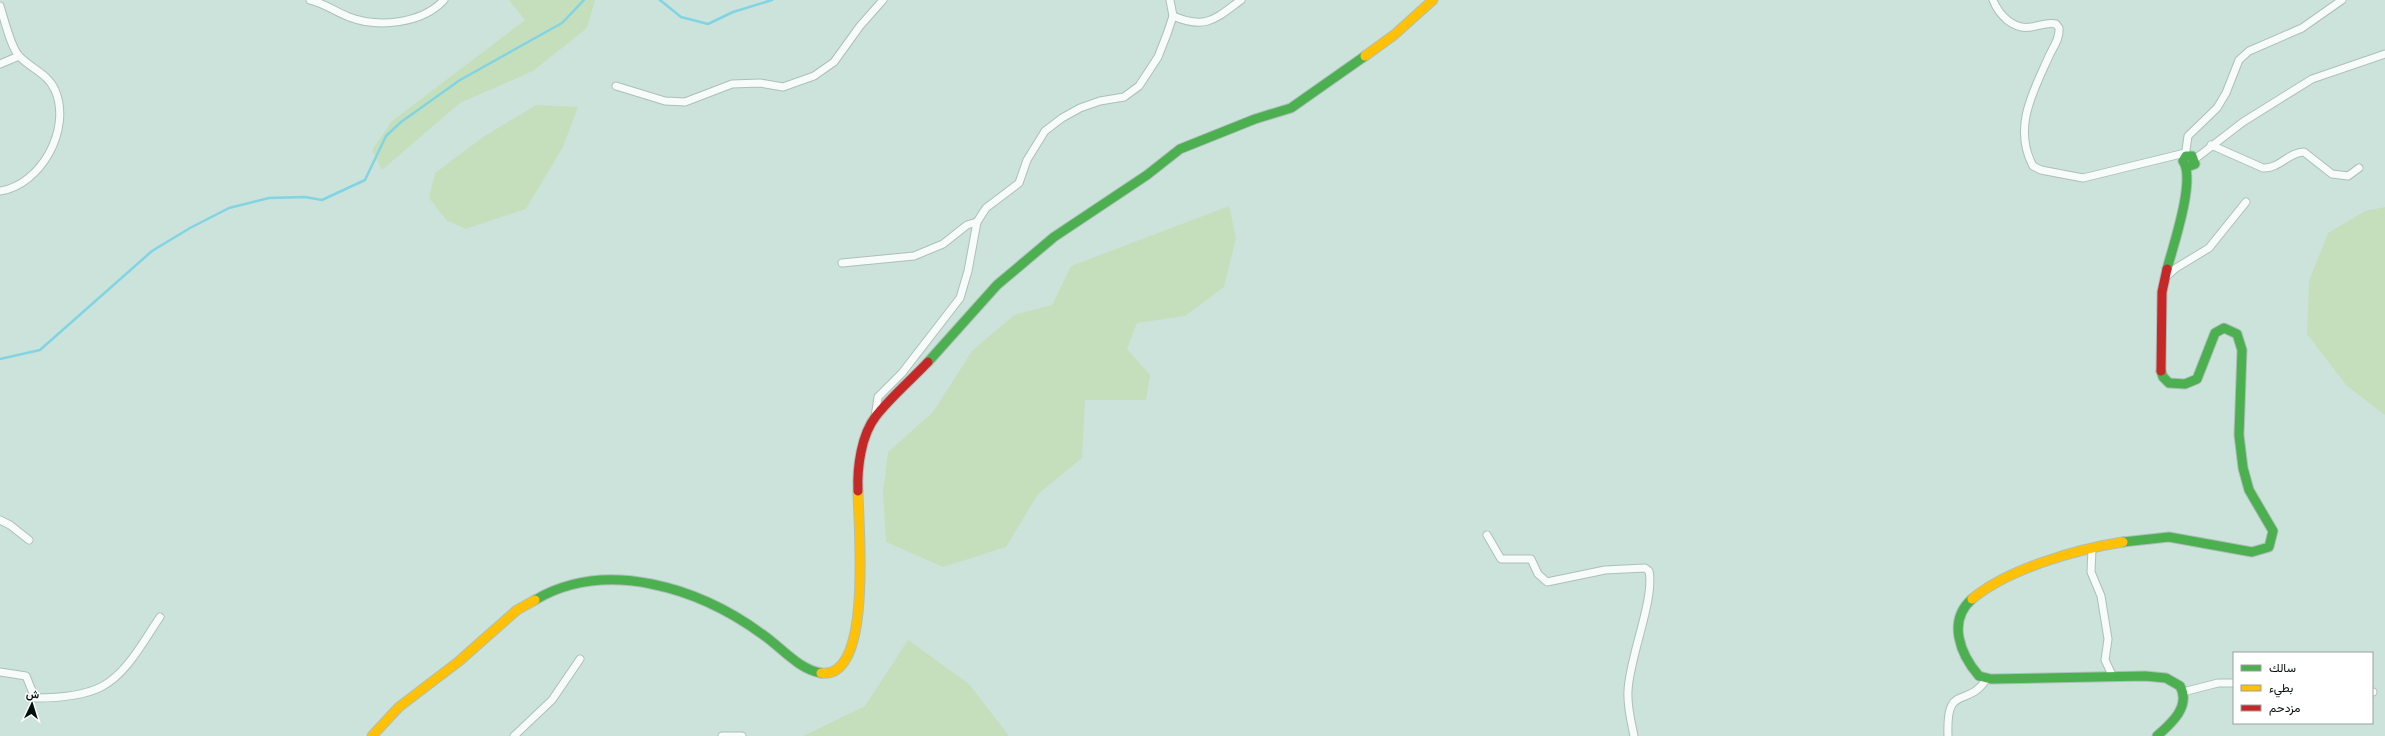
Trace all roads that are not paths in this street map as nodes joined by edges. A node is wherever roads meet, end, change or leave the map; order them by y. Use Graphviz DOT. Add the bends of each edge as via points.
graph roads {
  1 [pos="310,0"];
  2 [pos="444,0"];
  3 [pos="883,0"];
  4 [pos="1170,0"];
  5 [pos="1241,0"];
  6 [pos="1433,0"];
  7 [pos="1993,0"];
  8 [pos="2342,0"];
  9 [pos="0,6"];
  10 [pos="1173,16"];
  11 [pos="2385,54"];
  12 [pos="19,56"];
  13 [pos="0,64"];
  14 [pos="616,86"];
  15 [pos="2211,145"];
  16 [pos="2185,155"];
  17 [pos="2195,159"];
  18 [pos="2187,167"];
  19 [pos="2359,168"];
  20 [pos="0,191"];
  21 [pos="2246,202"];
  22 [pos="978,222"];
  23 [pos="842,263"];
  24 [pos="2164,278"];
  25 [pos="875,417"];
  26 [pos="0,520"];
  27 [pos="1487,536"];
  28 [pos="29,540"];
  29 [pos="2092,549"];
  30 [pos="160,617"];
  31 [pos="580,659"];
  32 [pos="0,672"];
  33 [pos="2113,677"];
  34 [pos="1986,680"];
  35 [pos="2233,683"];
  36 [pos="2183,692"];
  37 [pos="372,736"];
  38 [pos="514,736"];
  39 [pos="722,736"];
  40 [pos="742,736"];
  41 [pos="1634,736"];
  42 [pos="1948,736"];
  43 [pos="2157,736"];
  1 -- 2 [label="street" via="350,17 375,24 429,12"];
  3 -- 14 [label="street" via="834,62 814,76 783,87 760,83 732,84 686,102 665,101"];
  4 -- 10 [label="street"];
  5 -- 10 [label="street" via="1219,16 1204,22 1190,23"];
  6 -- 25 [label="main road" via="1394,34 1291,108 1180,148 1147,175 1054,237 998,285"];
  7 -- 16 [label="street" via="2004,17 2015,26 2032,27 2051,23 2059,28 2057,39 2026,109 2025,134 2033,166 2041,170 2083,178"];
  8 -- 16 [label="street" via="2302,28 2249,50 2217,108 2186,138"];
  9 -- 12 [label="street"];
  10 -- 22 [label="street" via="1158,56 1139,86 1124,97 1080,108 1045,131 1027,160 1019,183 986,208"];
  11 -- 15 [label="street" via="2312,79"];
  12 -- 13 [label="street"];
  12 -- 20 [label="street" via="50,80 58,103 59,124 52,148 41,165 16,186"];
  15 -- 17 [label="street"];
  15 -- 19 [label="street" via="2263,168 2269,168 2296,153 2304,152 2332,174 2348,176"];
  16 -- 17 [label="main road"];
  16 -- 18 [label="main road" via="2183,163"];
  17 -- 18 [label="main road" via="2193,166"];
  18 -- 24 [label="main road" via="2186,190 2178,230"];
  21 -- 24 [label="street" via="2209,248"];
  22 -- 23 [label="street" via="967,225 943,244 914,256"];
  22 -- 25 [label="street" via="960,298 946,320 902,373 878,397"];
  24 -- 29 [label="main road" via="2160,331 2162,370 2169,383 2191,383 2197,378 2217,330 2235,331 2240,340 2241,459 2247,485 2272,526 2271,543 2266,549 2256,552 2183,539 2158,538"];
  25 -- 37 [label="main road" via="866,437 857,472 860,576 856,633 848,657 838,670 829,674 809,671 761,633 723,610 680,591 643,582 580,582 546,593 517,610 458,662 399,707"];
  26 -- 28 [label="street"];
  27 -- 41 [label="street" via="1501,559 1531,559 1538,574 1547,582 1605,570 1646,568 1649,571 1648,593 1628,691"];
  29 -- 33 [label="street" via="2091,572 2101,596 2108,638 2105,660"];
  29 -- 34 [label="main road" via="2050,562 2006,580 1982,593 1962,609 1957,622 1957,632 1963,652 1978,676"];
  30 -- 32 [label="street" via="132,658 101,688 57,698 35,698 26,676"];
  31 -- 38 [label="street" via="552,700"];
  33 -- 34 [label="main road" via="2036,676"];
  33 -- 36 [label="main road" via="2166,678 2180,686"];
  34 -- 42 [label="street" via="1978,688 1955,700 1949,708"];
  35 -- 36 [label="street" via="2218,683"];
  36 -- 43 [label="main road" via="2182,707"];
  39 -- 40 [label="street"];
}
